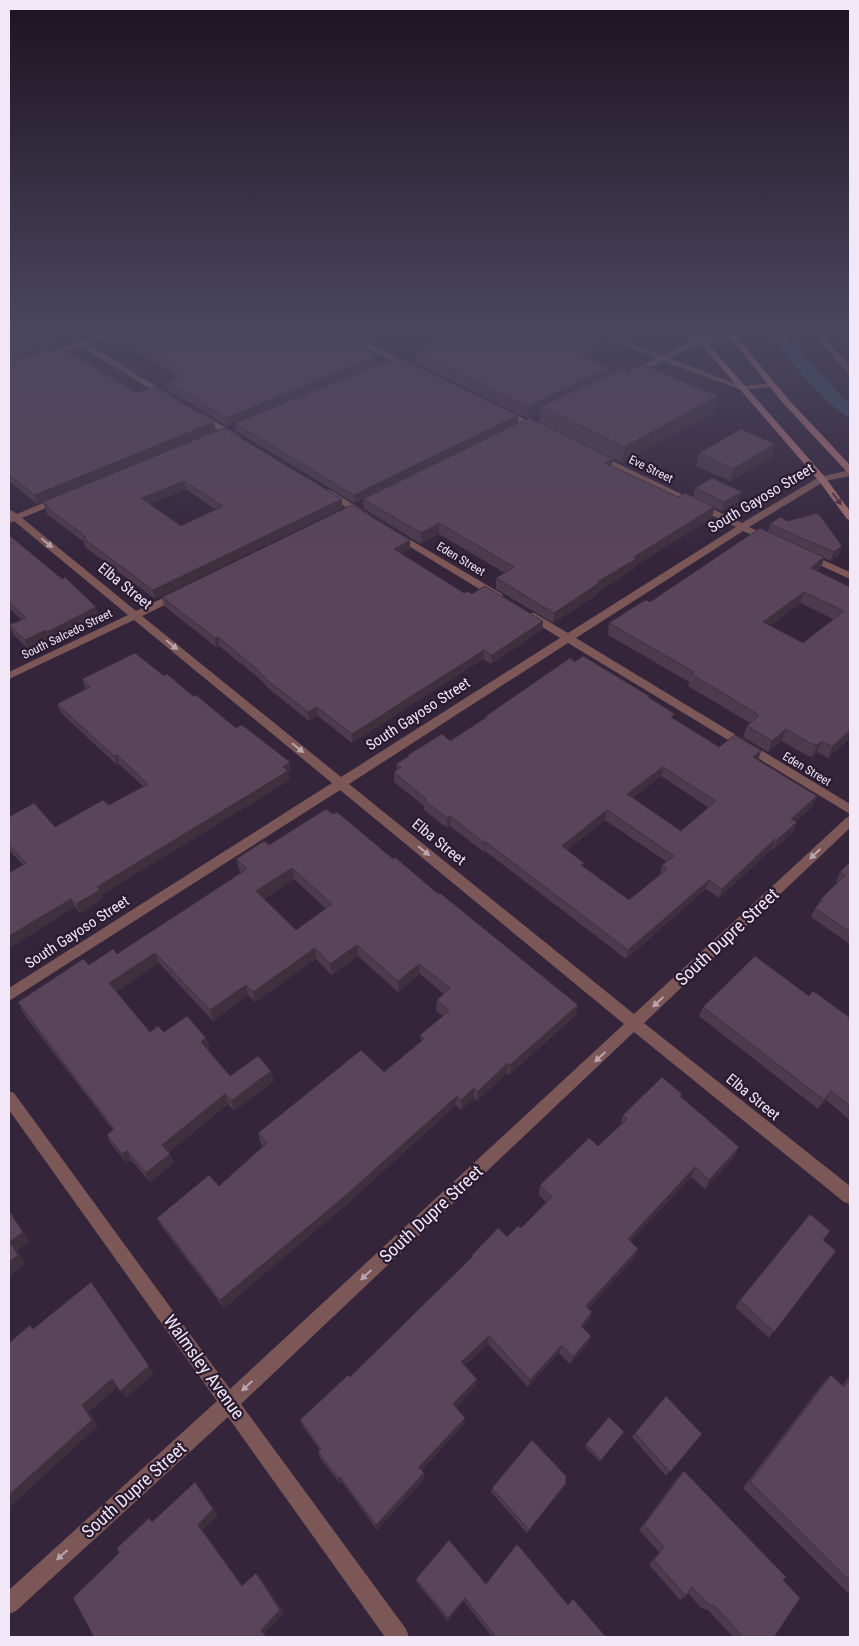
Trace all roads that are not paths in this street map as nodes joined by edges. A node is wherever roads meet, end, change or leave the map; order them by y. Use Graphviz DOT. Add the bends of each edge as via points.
graph roads {
  1 [pos="757,406"];
  2 [pos="788,406"];
  3 [pos="495,407"];
  4 [pos="192,411"];
  5 [pos="547,433"];
  6 [pos="244,442"];
  7 [pos="592,454"];
  8 [pos="850,470"];
  9 [pos="850,473"];
  10 [pos="822,479"];
  11 [pos="320,488"];
  12 [pos="71,495"];
  13 [pos="11,516"];
  14 [pos="850,517"];
  15 [pos="372,519"];
  16 [pos="742,527"];
  17 [pos="389,530"];
  18 [pos="778,543"];
  19 [pos="796,551"];
  20 [pos="850,576"];
  21 [pos="188,590"];
  22 [pos="508,602"];
  23 [pos="525,612"];
  24 [pos="135,615"];
  25 [pos="568,638"];
  26 [pos="9,676"];
  27 [pos="341,783"];
  28 [pos="850,810"];
  29 [pos="850,821"];
  30 [pos="9,995"];
  31 [pos="635,1024"];
  32 [pos="9,1098"];
  33 [pos="850,1196"];
  34 [pos="230,1402"];
  35 [pos="9,1604"];
  36 [pos="398,1637"];
  1 -- 10 [label="street"];
  2 -- 8 [label="street"];
  3 -- 5 [label="street"];
  4 -- 6 [label="street"];
  7 -- 16 [label="street, Eve Street"];
  9 -- 10 [label="street, South Gayoso Street"];
  10 -- 14 [label="street, one-way"];
  10 -- 16 [label="street, South Gayoso Street"];
  11 -- 15 [label="street"];
  12 -- 13 [label="street"];
  13 -- 24 [label="street, Elba Street, one-way"];
  16 -- 18 [label="street, Eve Street"];
  16 -- 25 [label="street, South Gayoso Street"];
  17 -- 22 [label="street, Eden Street"];
  19 -- 20 [label="street"];
  21 -- 24 [label="street, South Salcedo Street"];
  23 -- 25 [label="street, Eden Street"];
  24 -- 26 [label="street, South Salcedo Street"];
  24 -- 27 [label="street, Elba Street, one-way"];
  25 -- 27 [label="street, South Gayoso Street"];
  25 -- 28 [label="street, Eden Street"];
  27 -- 30 [label="street, South Gayoso Street"];
  27 -- 31 [label="street, Elba Street, one-way"];
  29 -- 31 [label="street, South Dupre Street, one-way"];
  31 -- 33 [label="street, Elba Street"];
  31 -- 34 [label="street, South Dupre Street, one-way"];
  32 -- 34 [label="street, Walmsley Avenue"];
  34 -- 35 [label="street, South Dupre Street, one-way"];
  34 -- 36 [label="street, Walmsley Avenue"];
}
